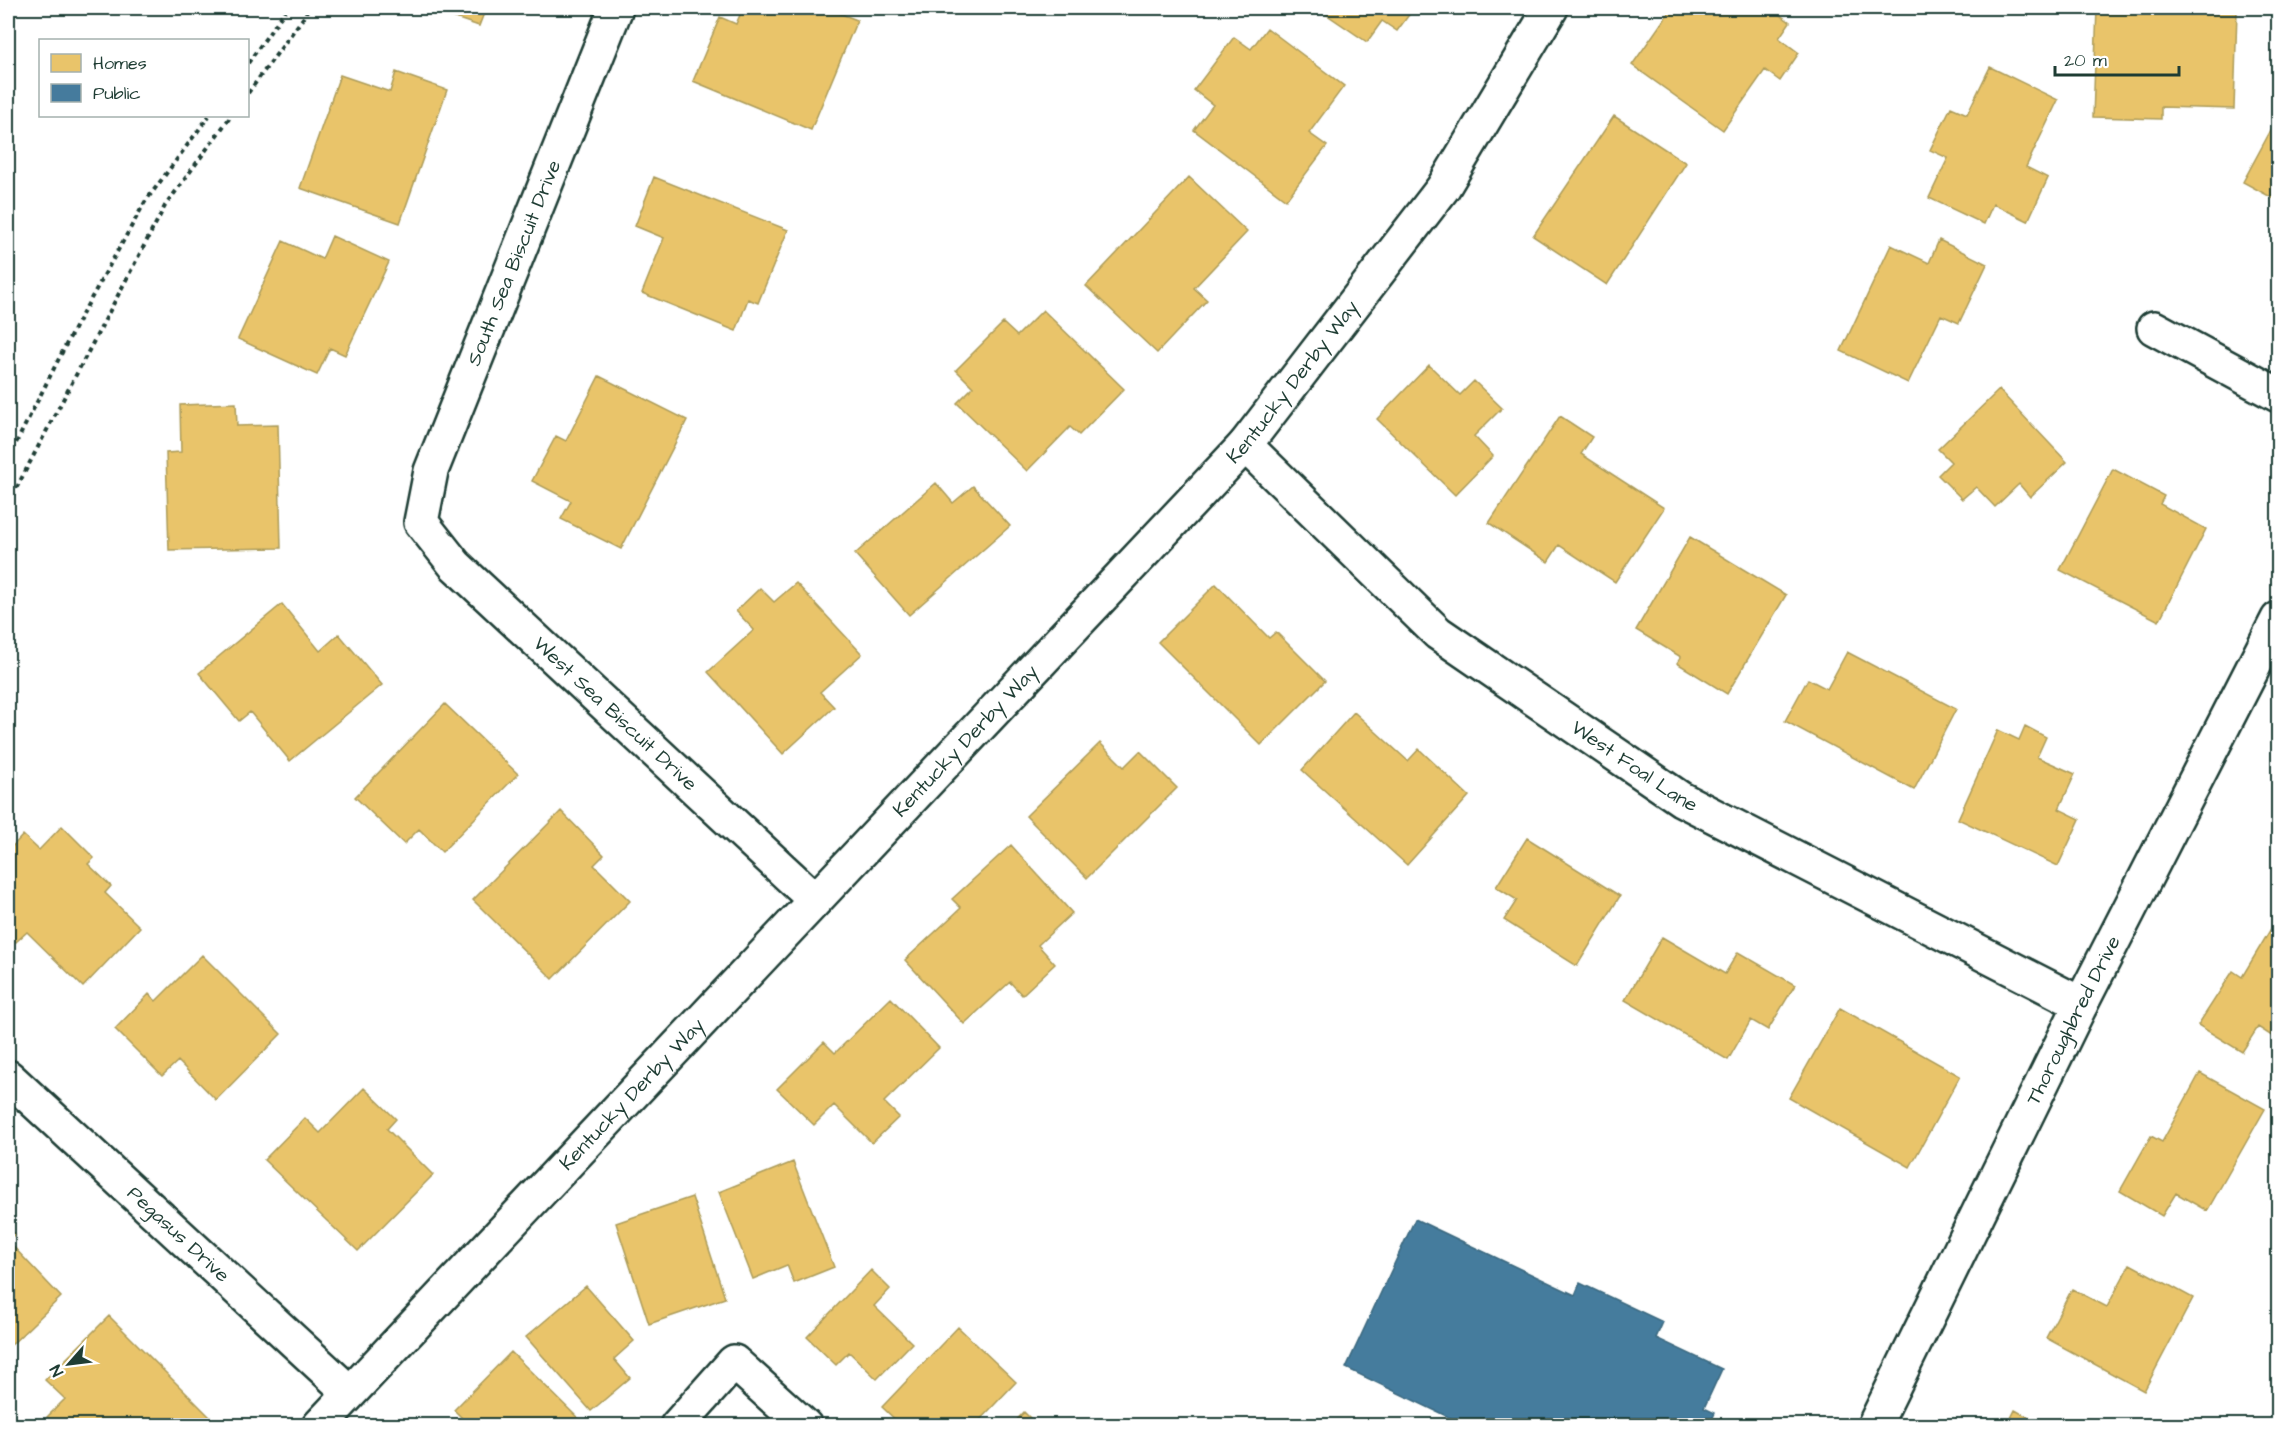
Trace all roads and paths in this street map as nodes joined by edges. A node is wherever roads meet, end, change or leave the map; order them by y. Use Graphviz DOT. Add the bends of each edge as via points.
graph roads {
  1 [pos="287,8"];
  2 [pos="307,8"];
  3 [pos="616,8"];
  4 [pos="1551,8"];
  5 [pos="249,62"];
  6 [pos="249,92"];
  7 [pos="208,117"];
  8 [pos="230,117"];
  9 [pos="2154,328"];
  10 [pos="2278,395"];
  11 [pos="1245,445"];
  12 [pos="8,459"];
  13 [pos="8,504"];
  14 [pos="421,522"];
  15 [pos="2278,619"];
  16 [pos="815,900"];
  17 [pos="2081,1004"];
  18 [pos="8,1077"];
  19 [pos="349,1392"];
  20 [pos="319,1425"];
  21 [pos="677,1425"];
  22 [pos="805,1425"];
  23 [pos="1874,1425"];
  1 -- 5 [label="path"];
  2 -- 6 [label="path"];
  3 -- 14 [label="street, South Sea Biscuit Drive" via="431,471"];
  4 -- 11 [label="street, Kentucky Derby Way" via="1443,188"];
  7 -- 12 [label="path" via="145,202"];
  8 -- 13 [label="path" via="165,206"];
  9 -- 10 [label="street"];
  11 -- 16 [label="street, Kentucky Derby Way"];
  11 -- 17 [label="street, West Foal Lane" via="1438,633 1681,799"];
  14 -- 16 [label="street, West Sea Biscuit Drive" via="455,566"];
  15 -- 17 [label="street, Thoroughbred Drive"];
  16 -- 19 [label="street, Kentucky Derby Way"];
  17 -- 23 [label="street, Thoroughbred Drive"];
  18 -- 19 [label="street, Pegasus Drive"];
  19 -- 20 [label="street, Kentucky Derby Way"];
  21 -- 22 [label="street" via="734,1362"];
}
